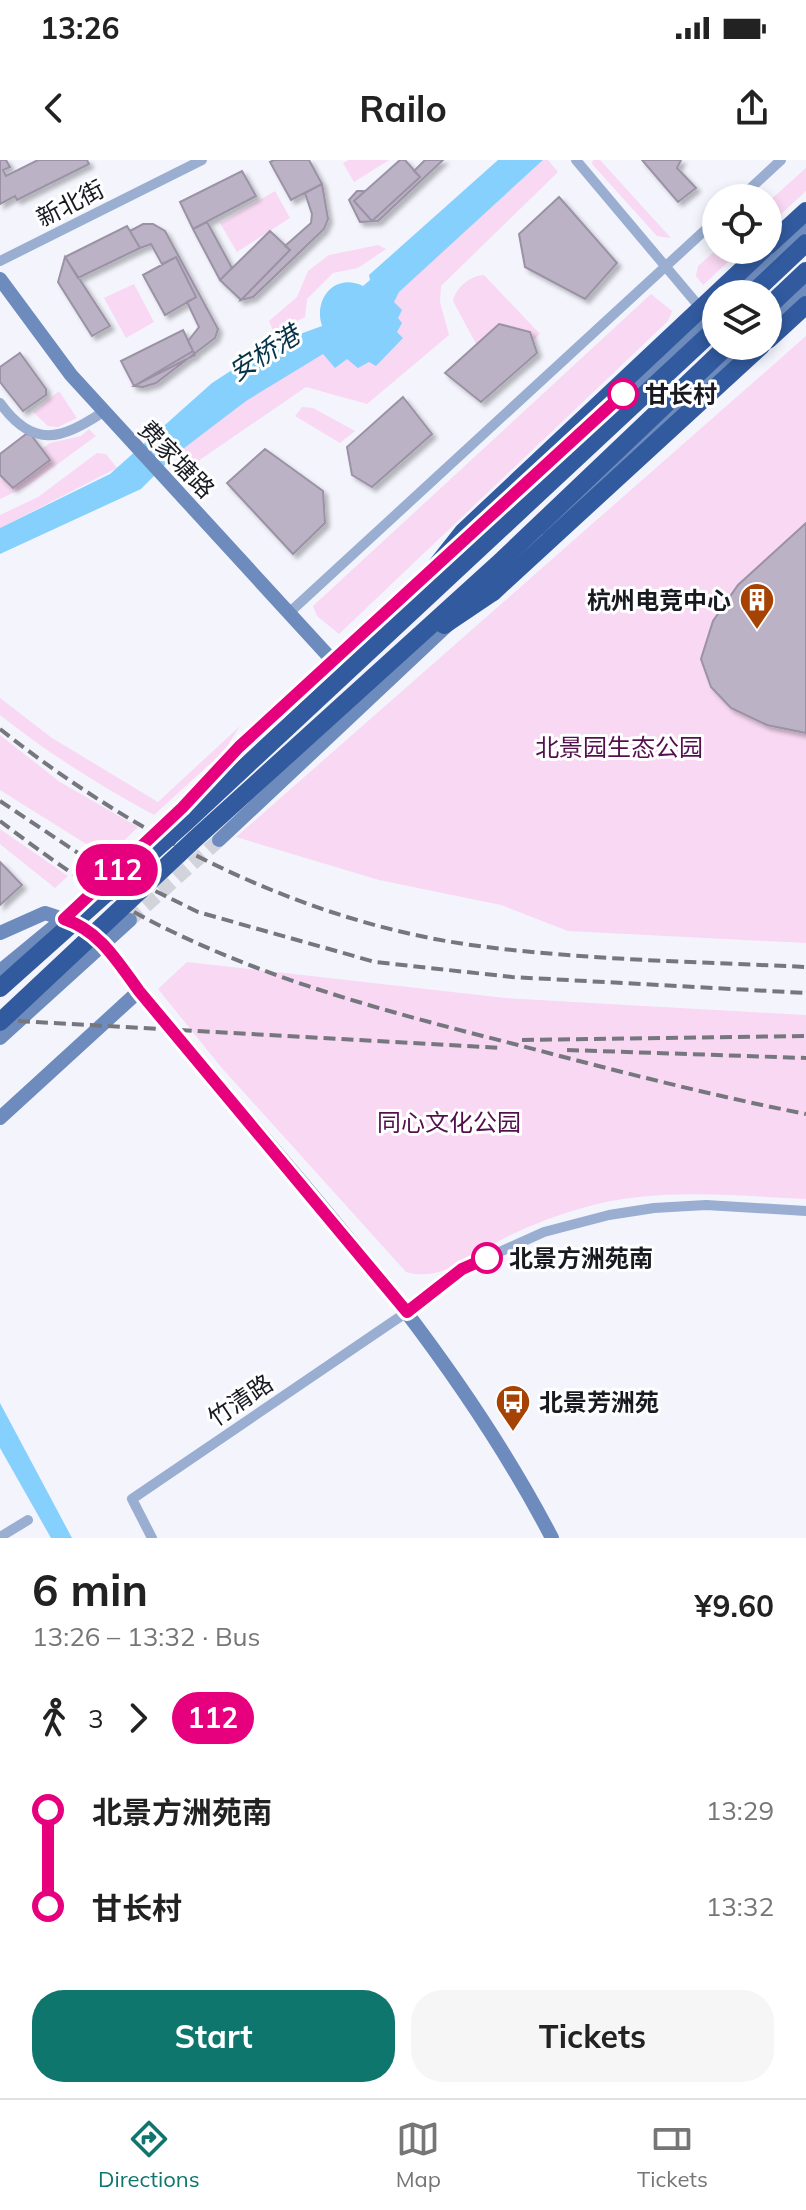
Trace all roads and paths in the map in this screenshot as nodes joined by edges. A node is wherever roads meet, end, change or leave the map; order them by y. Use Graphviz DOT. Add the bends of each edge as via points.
graph roads {
  1 [pos="202,160"];
  2 [pos="576,160"];
  3 [pos="781,160"];
  4 [pos="755,184"];
  5 [pos="806,211"];
  6 [pos="806,224"];
  7 [pos="702,233"];
  8 [pos="782,233"];
  9 [pos="806,243"];
  10 [pos="0,261"];
  11 [pos="748,264"];
  12 [pos="666,266"];
  13 [pos="806,271"];
  14 [pos="0,279"];
  15 [pos="745,280"];
  16 [pos="767,280"];
  17 [pos="806,287"];
  18 [pos="782,294"];
  19 [pos="702,305"];
  20 [pos="806,305"];
  21 [pos="782,308"];
  22 [pos="702,327"];
  23 [pos="782,327"];
  24 [pos="702,328"];
  25 [pos="712,360"];
  26 [pos="726,360"];
  27 [pos="746,360"];
  28 [pos="0,403"];
  29 [pos="103,412"];
  30 [pos="290,612"];
  31 [pos="376,642"];
  32 [pos="395,657"];
  33 [pos="333,661"];
  34 [pos="182,808"];
  35 [pos="219,840"];
  36 [pos="79,906"];
  37 [pos="64,919"];
  38 [pos="130,920"];
  39 [pos="0,933"];
  40 [pos="104,943"];
  41 [pos="0,971"];
  42 [pos="0,988"];
  43 [pos="139,991"];
  44 [pos="0,1022"];
  45 [pos="0,1038"];
  46 [pos="0,1118"];
  47 [pos="806,1211"];
  48 [pos="407,1312"];
  49 [pos="28,1520"];
  50 [pos="0,1537"];
  51 [pos="152,1538"];
  52 [pos="552,1538"];
  1 -- 10 [label="street, 新北街"];
  2 -- 12 [label="street"];
  3 -- 4 [label="street"];
  5 -- 8 [label="highway"];
  6 -- 15 [label="main road"];
  7 -- 12 [label="street"];
  9 -- 16 [label="highway"];
  11 -- 31 [label="highway, bridge" via="463,532"];
  12 -- 19 [label="street"];
  12 -- 30 [label="street"];
  13 -- 18 [label="highway"];
  14 -- 29 [label="main road, 费家塘路"];
  17 -- 21 [label="main road"];
  20 -- 23 [label="highway"];
  22 -- 33 [label="main road"];
  24 -- 31 [label="highway, bridge"];
  25 -- 32 [label="highway, bridge"];
  26 -- 35 [label="main road"];
  27 -- 32 [label="highway, bridge" via="493,592"];
  28 -- 29 [label="street" via="20,425 41,436 76,430"];
  29 -- 30 [label="main road, 费家塘路"];
  30 -- 33 [label="main road, 费家塘路"];
  31 -- 42 [label="highway, bridge"];
  32 -- 44 [label="highway, bridge"];
  33 -- 34 [label="main road"];
  36 -- 37 [label="main road"];
  37 -- 39 [label="main road" via="45,913"];
  37 -- 40 [label="main road" via="84,926"];
  37 -- 41 [label="main road"];
  38 -- 40 [label="main road"];
  40 -- 43 [label="main road"];
  40 -- 45 [label="main road"];
  43 -- 46 [label="main road"];
  43 -- 48 [label="main road"];
  47 -- 48 [label="street" via="706,1205 609,1215 544,1232 462,1269"];
  48 -- 51 [label="street, 竹清路" via="132,1499"];
  48 -- 52 [label="main road" via="487,1424"];
  49 -- 50 [label="street"];
}
